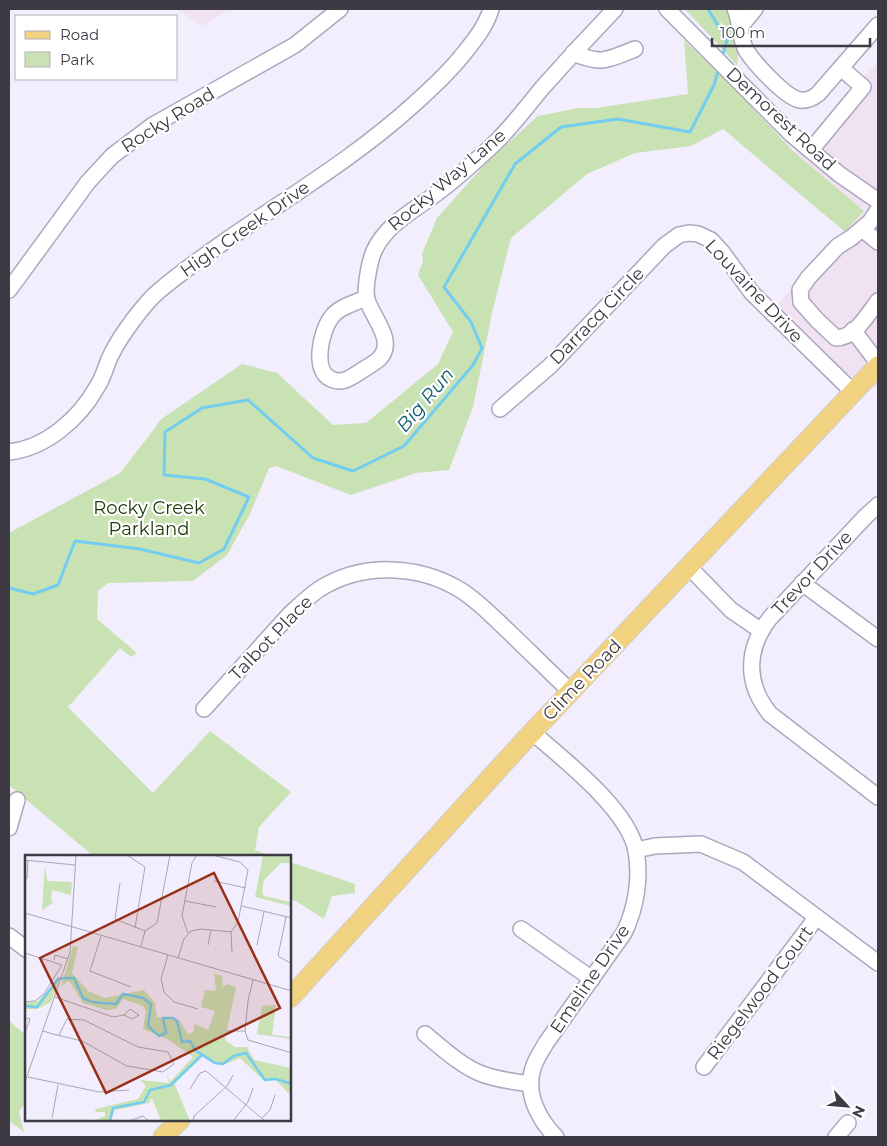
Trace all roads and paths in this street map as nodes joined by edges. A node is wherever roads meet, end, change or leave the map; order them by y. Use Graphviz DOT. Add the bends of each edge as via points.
graph roads {
  1 [pos="340,9"];
  2 [pos="491,9"];
  3 [pos="615,9"];
  4 [pos="735,9"];
  5 [pos="755,9"];
  6 [pos="672,13"];
  7 [pos="878,25"];
  8 [pos="740,27"];
  9 [pos="635,49"];
  10 [pos="573,53"];
  11 [pos="841,68"];
  12 [pos="811,150"];
  13 [pos="878,201"];
  14 [pos="878,210"];
  15 [pos="862,229"];
  16 [pos="698,234"];
  17 [pos="878,242"];
  18 [pos="9,290"];
  19 [pos="366,298"];
  20 [pos="878,300"];
  21 [pos="853,330"];
  22 [pos="878,364"];
  23 [pos="853,392"];
  24 [pos="500,409"];
  25 [pos="9,452"];
  26 [pos="878,505"];
  27 [pos="689,567"];
  28 [pos="802,583"];
  29 [pos="760,630"];
  30 [pos="878,639"];
  31 [pos="571,692"];
  32 [pos="204,709"];
  33 [pos="532,732"];
  34 [pos="878,797"];
  35 [pos="17,800"];
  36 [pos="9,828"];
  37 [pos="636,850"];
  38 [pos="816,918"];
  39 [pos="521,929"];
  40 [pos="9,936"];
  41 [pos="25,948"];
  42 [pos="878,963"];
  43 [pos="592,979"];
  44 [pos="291,997"];
  45 [pos="425,1034"];
  46 [pos="704,1067"];
  47 [pos="531,1084"];
  48 [pos="179,1121"];
  49 [pos="848,1122"];
  50 [pos="164,1137"];
  51 [pos="556,1137"];
  52 [pos="836,1137"];
  1 -- 18 [label="street, Rocky Road" via="295,45 153,125 112,156 88,182"];
  2 -- 25 [label="street, High Creek Drive" via="483,28 447,75 385,131 189,266 158,292 119,341 98,386 74,418 40,443"];
  3 -- 10 [label="street, Rocky Way Lane"];
  4 -- 8 [label="street"];
  5 -- 8 [label="street"];
  6 -- 12 [label="street, Demorest Road"];
  7 -- 11 [label="street"];
  8 -- 11 [label="street" via="746,50 759,66 788,95 802,101 818,94"];
  9 -- 10 [label="street" via="604,61"];
  10 -- 19 [label="street, Rocky Way Lane" via="497,141 382,236 373,253"];
  11 -- 12 [label="street" via="863,87"];
  12 -- 13 [label="street, Demorest Road"];
  14 -- 15 [label="street"];
  15 -- 17 [label="street"];
  15 -- 21 [label="street" via="838,246 800,290 801,302 836,338 842,338"];
  16 -- 23 [label="street, Louvaine Drive" via="717,246 752,293"];
  16 -- 24 [label="street, Darracq Circle" via="679,235 664,246 550,366"];
  19 -- 19 [label="street" via="382,332 385,345 381,357 348,380 338,382 329,379 322,372 320,362 324,331 331,317"];
  20 -- 21 [label="street"];
  21 -- 22 [label="street"];
  22 -- 23 [label="main road, Clime Road"];
  23 -- 27 [label="main road, Clime Road"];
  26 -- 28 [label="street, Trevor Drive"];
  27 -- 29 [label="street" via="731,610"];
  27 -- 31 [label="main road, Clime Road"];
  28 -- 29 [label="street, Trevor Drive"];
  28 -- 30 [label="street"];
  29 -- 34 [label="street" via="751,661 752,678 762,705 788,730"];
  31 -- 32 [label="street, Talbot Place" via="462,591 428,575 408,570 362,571 339,579 304,600"];
  31 -- 33 [label="main road, Clime Road"];
  33 -- 37 [label="street, Emeline Drive" via="602,795 628,831"];
  33 -- 44 [label="main road, Clime Road"];
  35 -- 36 [label="street"];
  37 -- 38 [label="street" via="701,844 743,862"];
  37 -- 43 [label="street, Emeline Drive" via="638,874 631,918 617,946"];
  38 -- 42 [label="street"];
  38 -- 46 [label="street, Riegelwood Court"];
  39 -- 43 [label="street"];
  40 -- 41 [label="street"];
  43 -- 47 [label="street, Emeline Drive" via="539,1054 531,1073"];
  45 -- 47 [label="street" via="481,1074"];
  47 -- 51 [label="street" via="539,1116"];
  48 -- 50 [label="main road"];
  49 -- 52 [label="street"];
}
